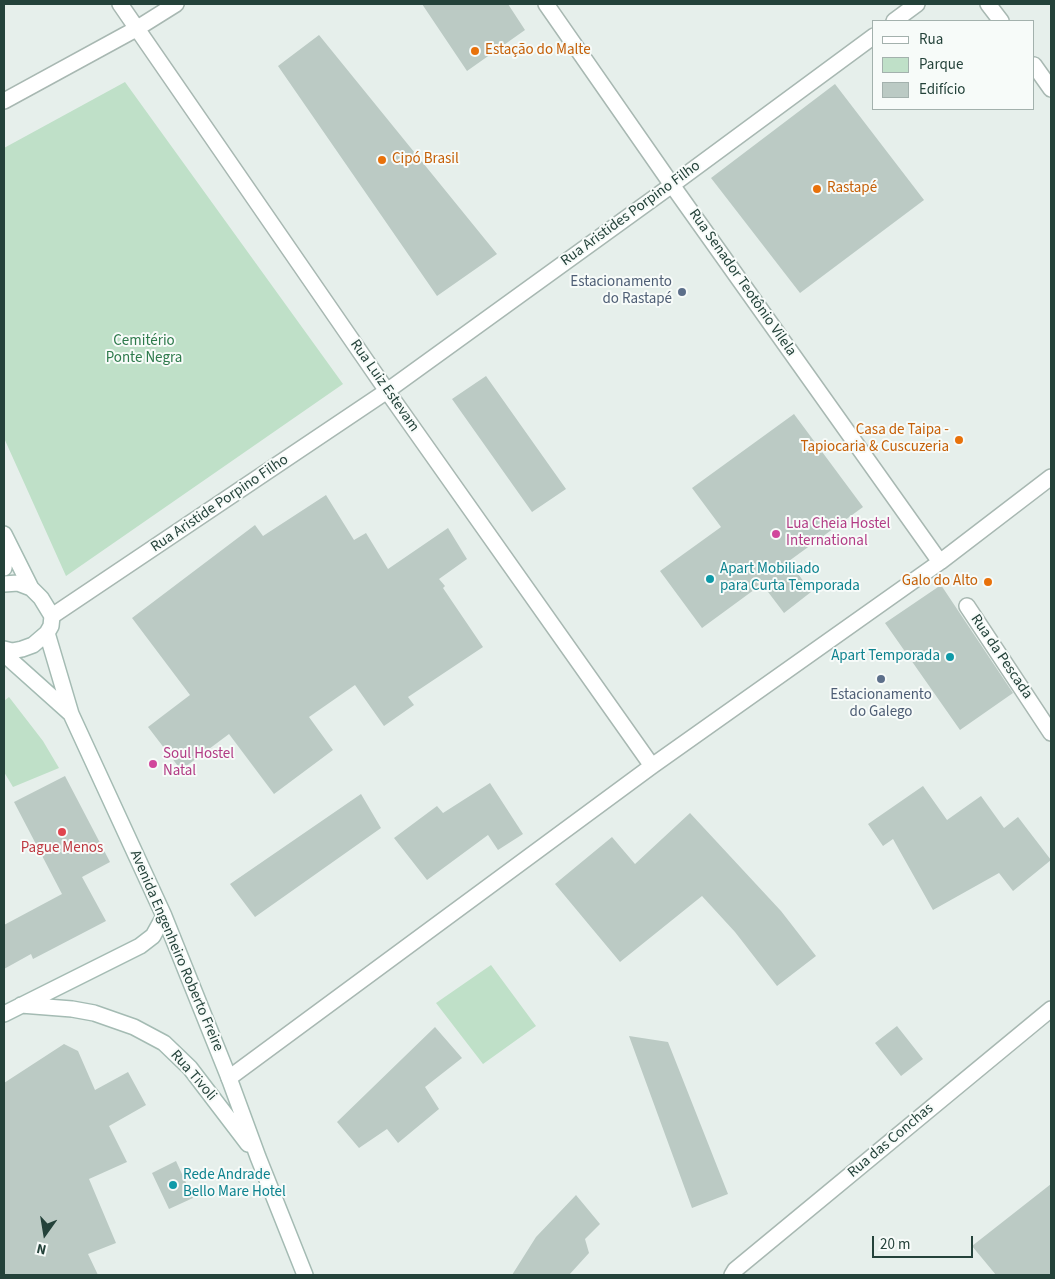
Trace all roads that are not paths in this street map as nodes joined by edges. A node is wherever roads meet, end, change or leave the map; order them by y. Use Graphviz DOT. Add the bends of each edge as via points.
graph roads {
  1 [pos="120,4"];
  2 [pos="176,4"];
  3 [pos="546,4"];
  4 [pos="917,4"];
  5 [pos="988,4"];
  6 [pos="895,20"];
  7 [pos="1000,20"];
  8 [pos="136,29"];
  9 [pos="872,37"];
  10 [pos="1035,66"];
  11 [pos="1051,89"];
  12 [pos="4,101"];
  13 [pos="672,185"];
  14 [pos="387,391"];
  15 [pos="1051,477"];
  16 [pos="5,538"];
  17 [pos="940,562"];
  18 [pos="4,568"];
  19 [pos="4,584"];
  20 [pos="31,588"];
  21 [pos="967,606"];
  22 [pos="52,616"];
  23 [pos="47,633"];
  24 [pos="4,648"];
  25 [pos="4,654"];
  26 [pos="71,714"];
  27 [pos="1051,733"];
  28 [pos="652,766"];
  29 [pos="164,916"];
  30 [pos="21,1005"];
  31 [pos="1051,1008"];
  32 [pos="4,1014"];
  33 [pos="229,1078"];
  34 [pos="258,1157"];
  35 [pos="305,1275"];
  36 [pos="732,1275"];
  1 -- 8 [label="street, Rua Luiz Estevam"];
  2 -- 8 [label="street"];
  3 -- 13 [label="street, Rua Senador Teotônio Vilela"];
  4 -- 6 [label="street"];
  5 -- 7 [label="street"];
  8 -- 12 [label="street"];
  8 -- 14 [label="street, Rua Luiz Estevam"];
  9 -- 13 [label="street, Rua Aristides Porpino Filho"];
  10 -- 11 [label="street"];
  13 -- 14 [label="street, Rua Aristides Porpino Filho"];
  13 -- 17 [label="street, Rua Senador Teotônio Vilela"];
  14 -- 22 [label="street, Rua Aristide Porpino Filho"];
  14 -- 28 [label="street, Rua Luiz Estevam"];
  15 -- 17 [label="street"];
  16 -- 18 [label="street"];
  16 -- 20 [label="street"];
  17 -- 28 [label="street"];
  19 -- 20 [label="street"];
  20 -- 22 [label="street"];
  21 -- 27 [label="street, Rua da Pescada"];
  22 -- 23 [label="street" via="52,626"];
  23 -- 24 [label="street" via="33,645 22,649"];
  23 -- 26 [label="street"];
  25 -- 26 [label="street, Avenida Engenheiro Roberto Freire"];
  26 -- 29 [label="street, Avenida Engenheiro Roberto Freire"];
  28 -- 33 [label="street"];
  29 -- 30 [label="street" via="153,936 140,946"];
  29 -- 33 [label="street, Avenida Engenheiro Roberto Freire"];
  30 -- 32 [label="street"];
  30 -- 34 [label="street, Rua Tivoli" via="94,1013 134,1027 164,1043 190,1068"];
  31 -- 36 [label="street, Rua das Conchas"];
  33 -- 34 [label="street, Avenida Engenheiro Roberto Freire"];
  34 -- 35 [label="street, Avenida Engenheiro Roberto Freire"];
}
